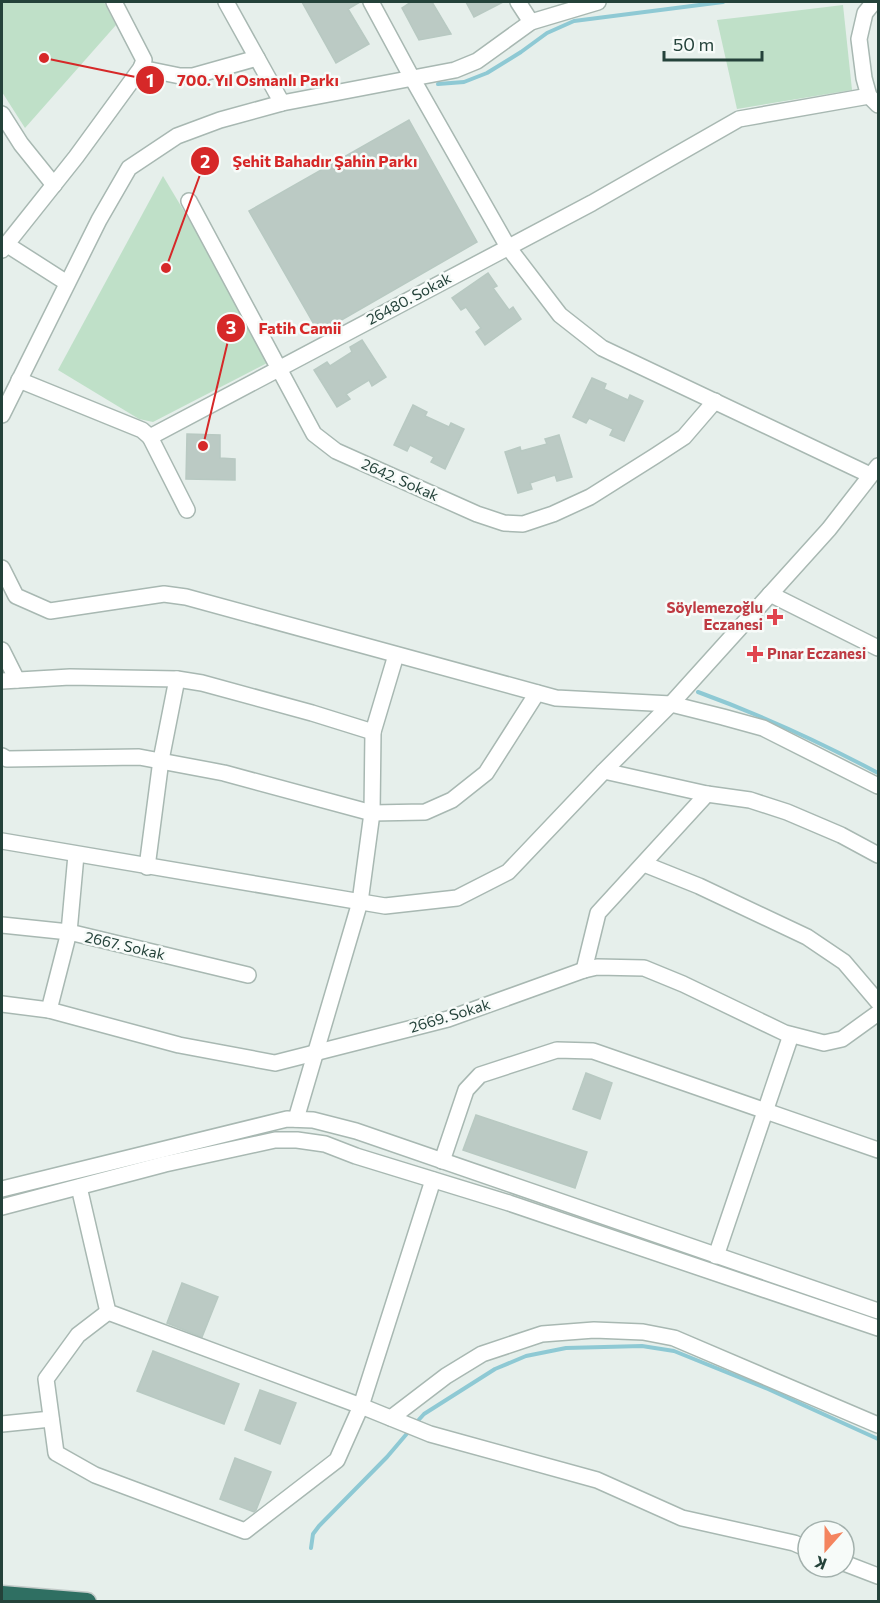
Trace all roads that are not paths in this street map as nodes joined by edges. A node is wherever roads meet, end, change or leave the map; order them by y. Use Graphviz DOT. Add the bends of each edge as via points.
graph roads {
  1 [pos="114,2"];
  2 [pos="226,2"];
  3 [pos="371,2"];
  4 [pos="518,2"];
  5 [pos="598,2"];
  6 [pos="874,2"];
  7 [pos="531,22"];
  8 [pos="257,58"];
  9 [pos="141,68"];
  10 [pos="412,78"];
  11 [pos="874,100"];
  12 [pos="282,103"];
  13 [pos="2,114"];
  14 [pos="54,185"];
  15 [pos="189,201"];
  16 [pos="4,247"];
  17 [pos="508,247"];
  18 [pos="68,283"];
  19 [pos="278,368"];
  20 [pos="19,380"];
  21 [pos="715,401"];
  22 [pos="2,415"];
  23 [pos="150,437"];
  24 [pos="874,471"];
  25 [pos="187,510"];
  26 [pos="2,568"];
  27 [pos="770,594"];
  28 [pos="879,648"];
  29 [pos="2,650"];
  30 [pos="396,655"];
  31 [pos="177,679"];
  32 [pos="17,680"];
  33 [pos="2,681"];
  34 [pos="537,693"];
  35 [pos="671,704"];
  36 [pos="373,732"];
  37 [pos="2,756"];
  38 [pos="161,760"];
  39 [pos="604,771"];
  40 [pos="879,786"];
  41 [pos="707,794"];
  42 [pos="372,813"];
  43 [pos="2,841"];
  44 [pos="76,855"];
  45 [pos="879,855"];
  46 [pos="644,864"];
  47 [pos="147,867"];
  48 [pos="360,902"];
  49 [pos="2,925"];
  50 [pos="69,932"];
  51 [pos="584,970"];
  52 [pos="248,975"];
  53 [pos="879,1002"];
  54 [pos="2,1004"];
  55 [pos="49,1010"];
  56 [pos="879,1012"];
  57 [pos="791,1035"];
  58 [pos="315,1054"];
  59 [pos="766,1110"];
  60 [pos="296,1119"];
  61 [pos="879,1149"];
  62 [pos="442,1161"];
  63 [pos="433,1180"];
  64 [pos="79,1187"];
  65 [pos="2,1189"];
  66 [pos="2,1207"];
  67 [pos="716,1256"];
  68 [pos="879,1311"];
  69 [pos="108,1312"];
  70 [pos="879,1328"];
  71 [pos="361,1406"];
  72 [pos="391,1418"];
  73 [pos="51,1419"];
  74 [pos="2,1424"];
  75 [pos="879,1425"];
  76 [pos="796,1544"];
  77 [pos="856,1567"];
  78 [pos="879,1576"];
  79 [pos="2,1595"];
  80 [pos="87,1602"];
  1 -- 9 [label="street" via="144,60"];
  2 -- 8 [label="street"];
  3 -- 10 [label="street"];
  4 -- 7 [label="street"];
  5 -- 7 [label="street"];
  6 -- 11 [label="street" via="865,13 859,39 864,78"];
  7 -- 10 [label="street" via="477,61 455,70"];
  8 -- 9 [label="street" via="193,76"];
  8 -- 12 [label="street"];
  9 -- 14 [label="street"];
  10 -- 12 [label="street"];
  10 -- 17 [label="street"];
  11 -- 17 [label="street, 26480. Sokak" via="739,118"];
  12 -- 18 [label="street" via="177,136 129,168"];
  13 -- 14 [label="street"];
  14 -- 16 [label="street"];
  15 -- 19 [label="street, 2642. Sokak"];
  16 -- 18 [label="street"];
  17 -- 19 [label="street, 26480. Sokak"];
  17 -- 21 [label="street" via="560,315 602,348"];
  18 -- 20 [label="street"];
  19 -- 21 [label="street, 2642. Sokak" via="314,434 336,451 504,523 522,524 590,497 684,436"];
  19 -- 23 [label="street, 26480. Sokak"];
  20 -- 22 [label="street"];
  20 -- 23 [label="street" via="142,430"];
  21 -- 24 [label="street"];
  23 -- 25 [label="street"];
  24 -- 27 [label="street" via="829,529"];
  26 -- 30 [label="street" via="16,596 50,611 164,594"];
  27 -- 28 [label="street"];
  27 -- 35 [label="street"];
  29 -- 32 [label="street"];
  30 -- 34 [label="street"];
  30 -- 36 [label="street"];
  31 -- 32 [label="street"];
  31 -- 36 [label="street"];
  31 -- 38 [label="street"];
  32 -- 33 [label="street"];
  34 -- 35 [label="street" via="556,698"];
  34 -- 42 [label="street" via="486,773 452,800 425,812"];
  35 -- 39 [label="street"];
  35 -- 40 [label="street" via="763,728"];
  36 -- 42 [label="street"];
  37 -- 38 [label="street"];
  38 -- 42 [label="street"];
  38 -- 47 [label="street"];
  39 -- 41 [label="street"];
  39 -- 48 [label="street" via="508,872 457,898 385,906"];
  41 -- 45 [label="street" via="750,800 787,812"];
  41 -- 46 [label="street"];
  42 -- 48 [label="street"];
  43 -- 44 [label="street"];
  44 -- 47 [label="street"];
  44 -- 50 [label="street"];
  46 -- 51 [label="street" via="598,913"];
  46 -- 53 [label="street" via="807,937 844,962"];
  47 -- 48 [label="street"];
  48 -- 58 [label="street"];
  49 -- 50 [label="street, 2667. Sokak"];
  50 -- 52 [label="street, 2667. Sokak"];
  50 -- 55 [label="street"];
  51 -- 57 [label="street, 2669. Sokak" via="644,968"];
  51 -- 58 [label="street, 2669. Sokak" via="448,1019"];
  54 -- 55 [label="street, 2669. Sokak"];
  55 -- 58 [label="street, 2669. Sokak" via="179,1045 275,1063"];
  56 -- 57 [label="street, 2669. Sokak" via="842,1039 824,1043"];
  57 -- 59 [label="street"];
  58 -- 60 [label="street"];
  59 -- 61 [label="street"];
  59 -- 62 [label="street" via="593,1051 557,1050 480,1075 466,1090"];
  59 -- 67 [label="street"];
  60 -- 62 [label="street" via="356,1131"];
  60 -- 65 [label="street" via="228,1132"];
  62 -- 67 [label="street"];
  63 -- 64 [label="street" via="325,1143 275,1140"];
  63 -- 70 [label="street"];
  63 -- 71 [label="street"];
  64 -- 66 [label="street"];
  64 -- 69 [label="street"];
  67 -- 68 [label="street"];
  69 -- 71 [label="street"];
  69 -- 73 [label="street" via="78,1335 46,1379"];
  71 -- 72 [label="street"];
  71 -- 73 [label="street" via="337,1460 245,1531 95,1475 56,1453"];
  72 -- 75 [label="street" via="482,1354 542,1334 594,1330 674,1338"];
  72 -- 76 [label="street" via="597,1480 682,1518"];
  73 -- 74 [label="street"];
  77 -- 78 [label="street"];
  79 -- 80 [label="highway"];
}
